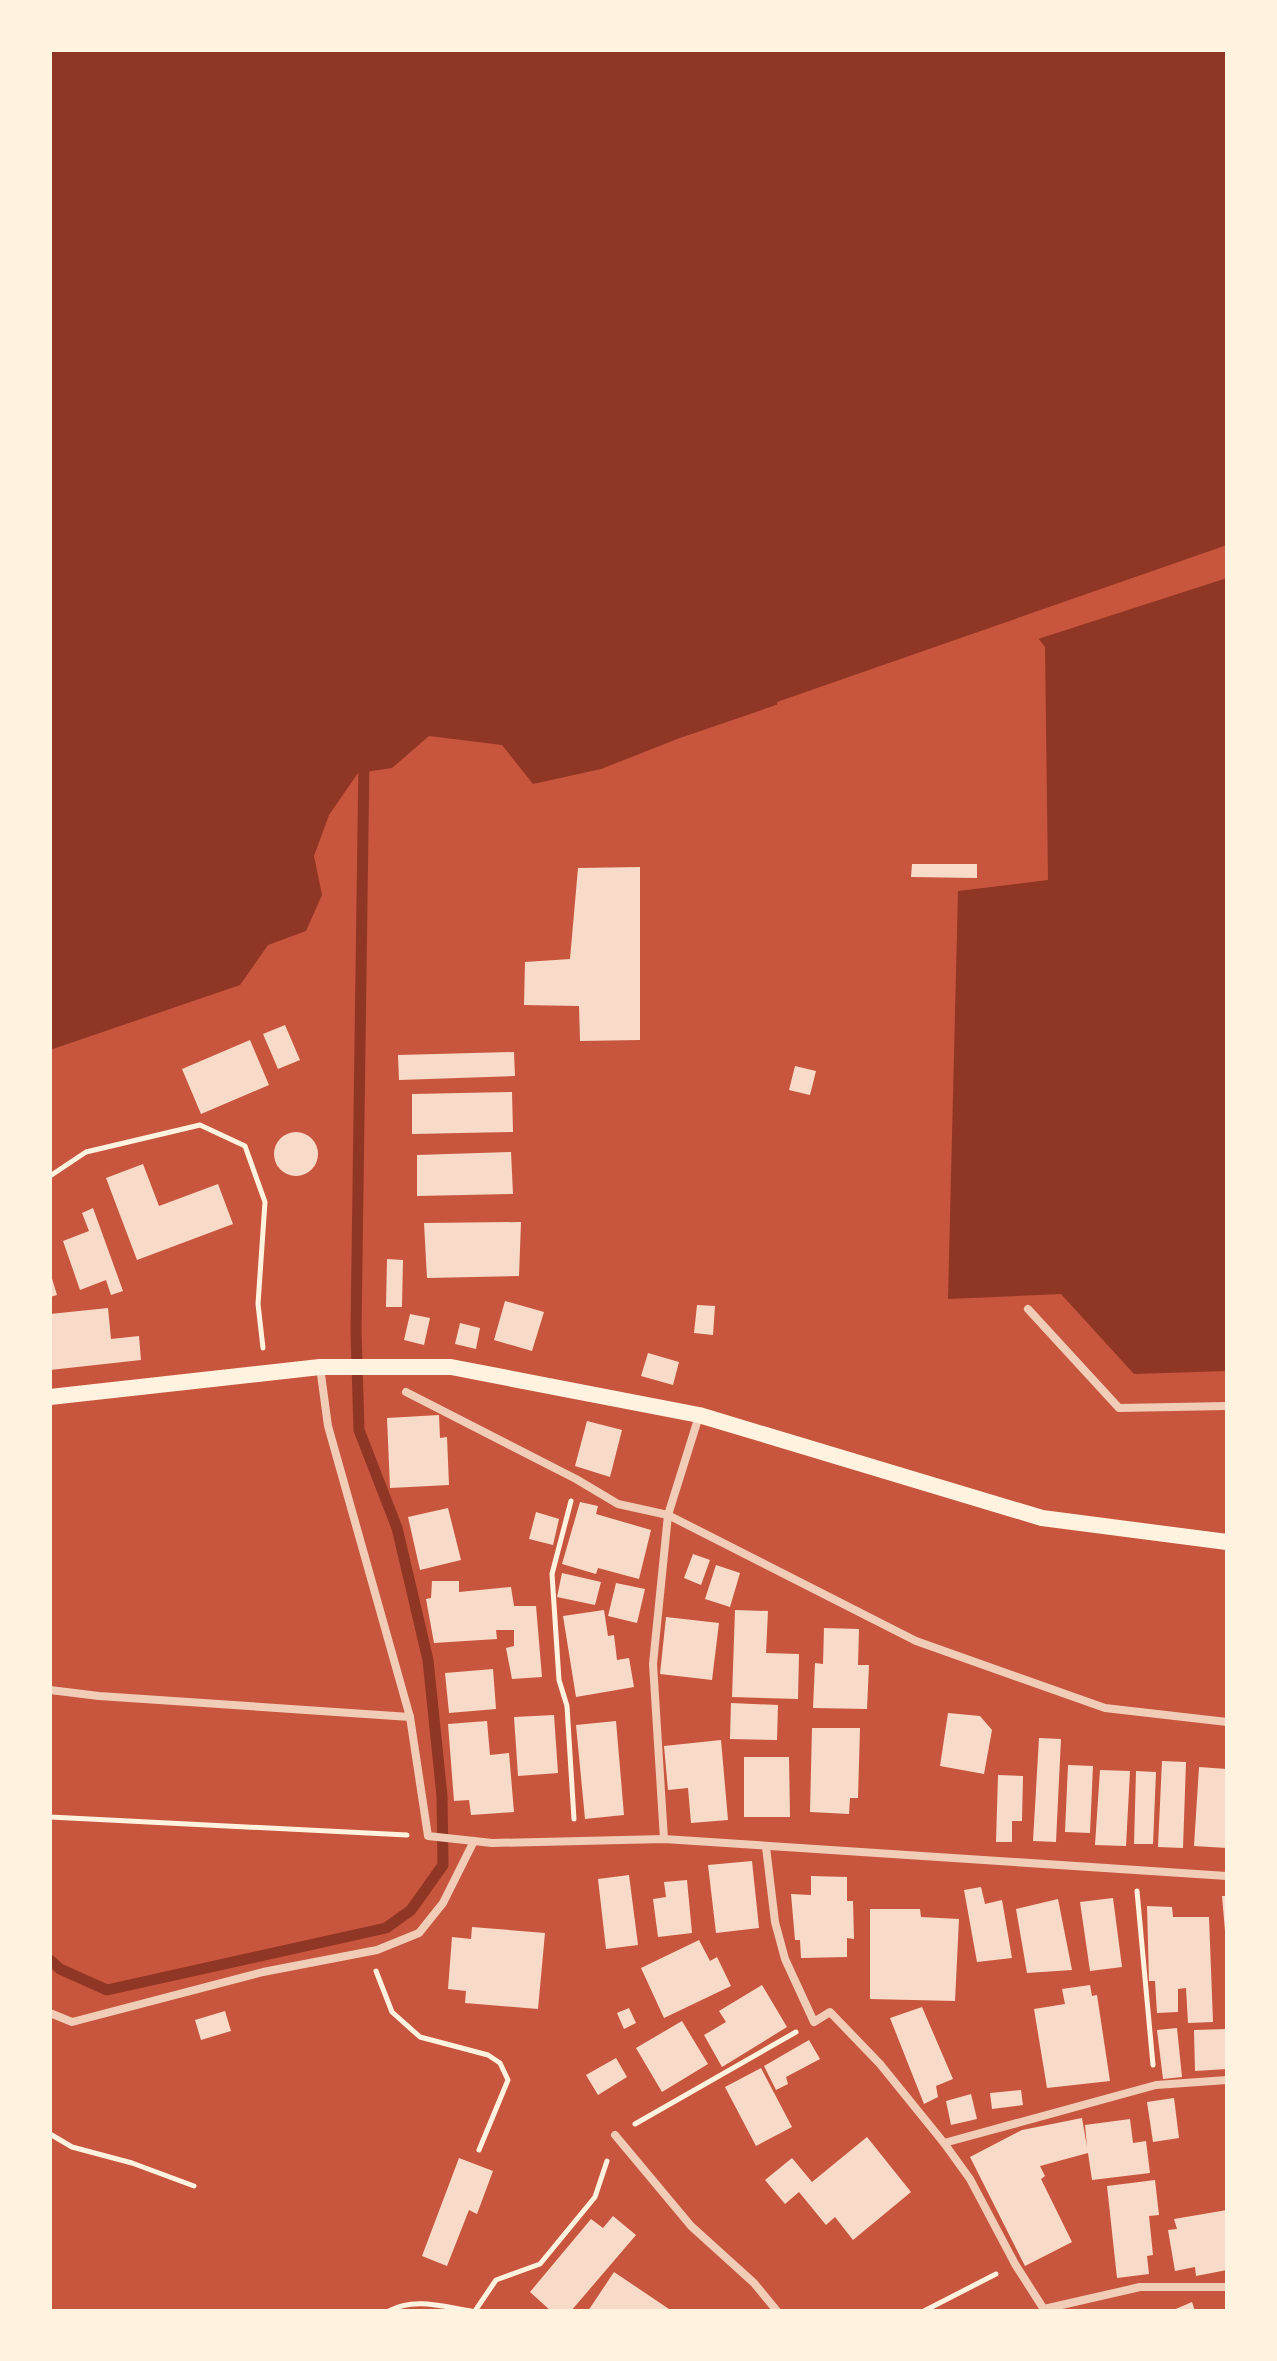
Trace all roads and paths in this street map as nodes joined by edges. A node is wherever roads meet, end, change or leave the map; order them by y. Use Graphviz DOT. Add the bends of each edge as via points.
graph roads {
  1 [pos="50,1176"];
  2 [pos="1028,1309"];
  3 [pos="320,1367"];
  4 [pos="265,1373"];
  5 [pos="406,1392"];
  6 [pos="50,1397"];
  7 [pos="1227,1406"];
  8 [pos="699,1415"];
  9 [pos="576,1479"];
  10 [pos="668,1515"];
  11 [pos="1227,1542"];
  12 [pos="50,1690"];
  13 [pos="410,1717"];
  14 [pos="1227,1722"];
  15 [pos="50,1817"];
  16 [pos="428,1836"];
  17 [pos="664,1839"];
  18 [pos="576,1840"];
  19 [pos="474,1841"];
  20 [pos="766,1847"];
  21 [pos="1135,1869"];
  22 [pos="1227,1876"];
  23 [pos="369,1952"];
  24 [pos="50,2013"];
  25 [pos="1227,2080"];
  26 [pos="1156,2085"];
  27 [pos="50,2134"];
  28 [pos="615,2135"];
  29 [pos="944,2143"];
  30 [pos="479,2150"];
  31 [pos="194,2186"];
  32 [pos="1015,2264"];
  33 [pos="1227,2287"];
  34 [pos="1044,2310"];
  35 [pos="389,2311"];
  36 [pos="471,2311"];
  37 [pos="777,2311"];
  38 [pos="924,2311"];
  1 -- 4 [label="path" via="86,1152 200,1125 245,1146 265,1202 258,1304"];
  2 -- 7 [label="street" via="1119,1408"];
  3 -- 4 [label="main road"];
  3 -- 8 [label="main road" via="451,1367"];
  3 -- 13 [label="street" via="328,1426"];
  4 -- 6 [label="main road"];
  5 -- 9 [label="street"];
  8 -- 10 [label="street"];
  8 -- 11 [label="main road" via="1042,1518"];
  9 -- 10 [label="street" via="618,1504"];
  9 -- 18 [label="path" via="552,1574"];
  10 -- 14 [label="street" via="916,1641 1105,1708"];
  10 -- 17 [label="street" via="653,1664"];
  12 -- 13 [label="street"];
  13 -- 16 [label="street"];
  15 -- 16 [label="path"];
  16 -- 19 [label="street"];
  17 -- 18 [label="street"];
  17 -- 20 [label="street"];
  18 -- 19 [label="street"];
  19 -- 23 [label="street" via="443,1903 419,1933"];
  20 -- 21 [label="street"];
  20 -- 29 [label="street" via="782,1947 814,2022 830,2012"];
  21 -- 22 [label="street"];
  21 -- 26 [label="path"];
  23 -- 24 [label="street" via="263,1972 72,2022"];
  23 -- 30 [label="path" via="392,2012 420,2037 500,2063 508,2080"];
  25 -- 26 [label="street"];
  26 -- 29 [label="street"];
  27 -- 31 [label="path" via="72,2147"];
  28 -- 37 [label="street" via="691,2226"];
  29 -- 32 [label="street" via="970,2179"];
  32 -- 34 [label="street"];
  32 -- 38 [label="path"];
  33 -- 34 [label="street" via="1140,2287"];
  35 -- 36 [label="path" via="419,2303"];
}
